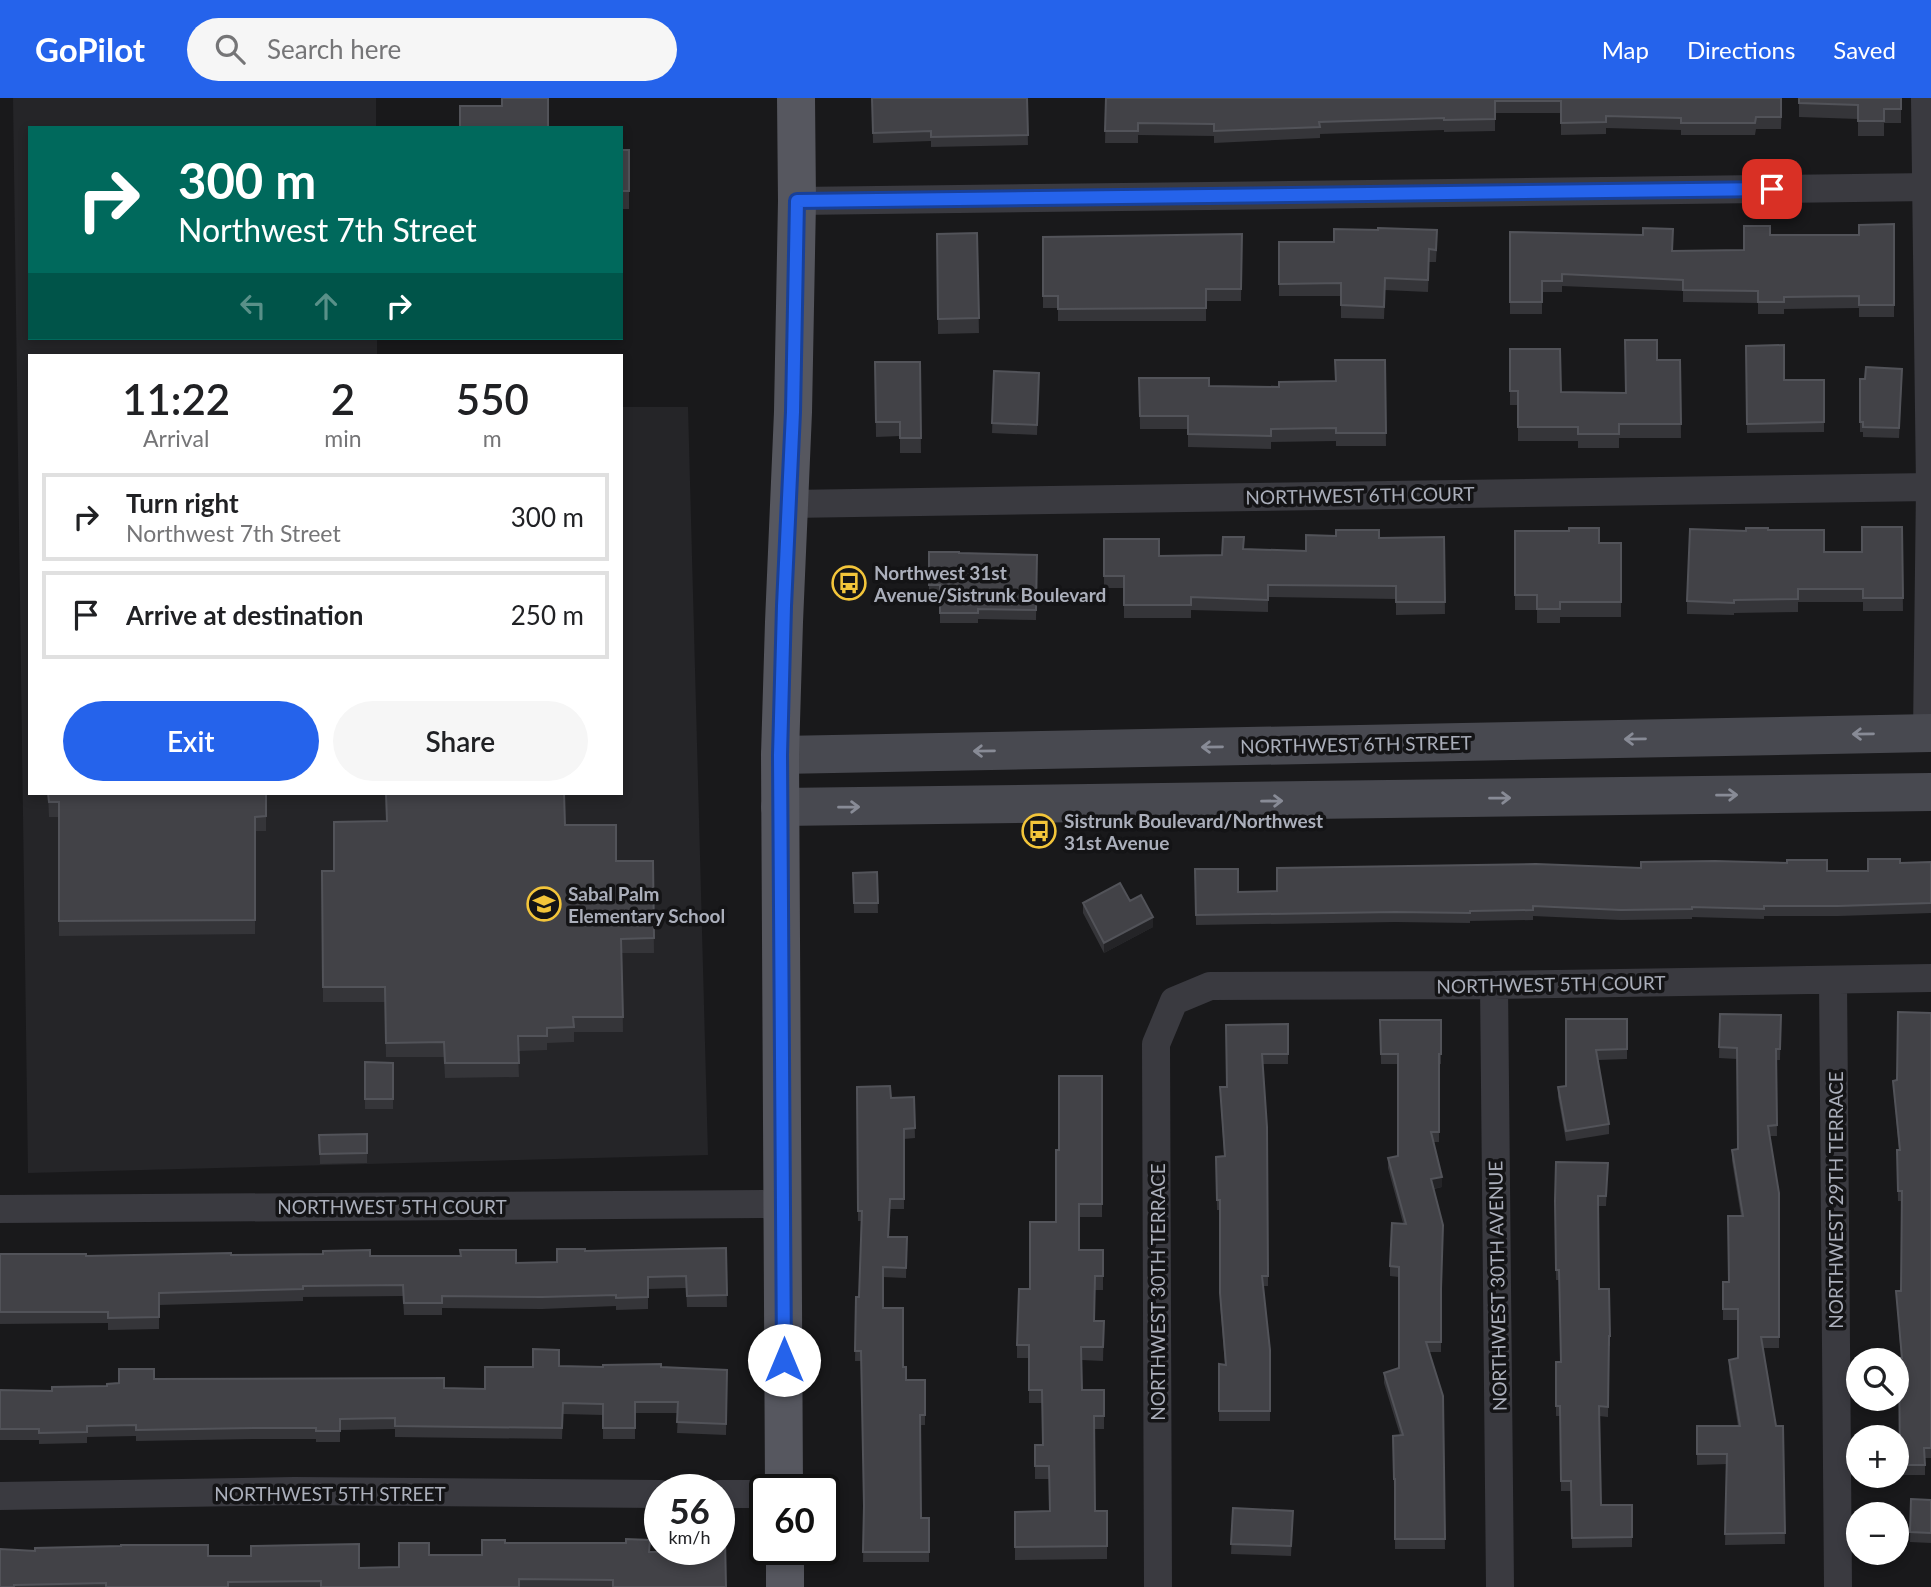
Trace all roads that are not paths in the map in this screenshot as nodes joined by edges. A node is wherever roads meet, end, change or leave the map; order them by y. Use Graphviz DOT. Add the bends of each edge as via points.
graph roads {
  1 [pos="796,98"];
  2 [pos="1925,98"];
  3 [pos="1929,187"];
  4 [pos="797,201"];
  5 [pos="1931,487"];
  6 [pos="789,504"];
  7 [pos="1929,733"];
  8 [pos="780,755"];
  9 [pos="1931,792"];
  10 [pos="780,807"];
  11 [pos="1931,978"];
  12 [pos="1833,981"];
  13 [pos="1494,985"];
  14 [pos="1174,1001"];
  15 [pos="783,1204"];
  16 [pos="0,1209"];
  17 [pos="785,1474"];
  18 [pos="644,1494"];
  19 [pos="0,1496"];
  20 [pos="785,1565"];
  21 [pos="785,1587"];
  22 [pos="1157,1587"];
  23 [pos="1500,1587"];
  24 [pos="1838,1587"];
  1 -- 4 [label="main road"];
  2 -- 3 [label="street"];
  3 -- 4 [label="street"];
  3 -- 5 [label="street"];
  4 -- 6 [label="main road"];
  5 -- 6 [label="street, NORTHWEST 6TH COURT"];
  5 -- 7 [label="street"];
  6 -- 8 [label="main road"];
  7 -- 8 [label="street, NORTHWEST 6TH STREET, one-way"];
  8 -- 10 [label="main road"];
  10 -- 9 [label="street, one-way"];
  10 -- 15 [label="main road"];
  11 -- 12 [label="street, NORTHWEST 5TH COURT"];
  12 -- 13 [label="street, NORTHWEST 5TH COURT"];
  12 -- 24 [label="street, NORTHWEST 29TH TERRACE"];
  13 -- 14 [label="street, NORTHWEST 5TH COURT" via="1210,986"];
  13 -- 23 [label="street, NORTHWEST 30TH AVENUE"];
  14 -- 22 [label="street, NORTHWEST 30TH TERRACE" via="1156,1044"];
  15 -- 16 [label="street, NORTHWEST 5TH COURT"];
  15 -- 17 [label="main road"];
  18 -- 19 [label="street, NORTHWEST 5TH STREET" via="294,1491"];
  20 -- 21 [label="main road"];
}
